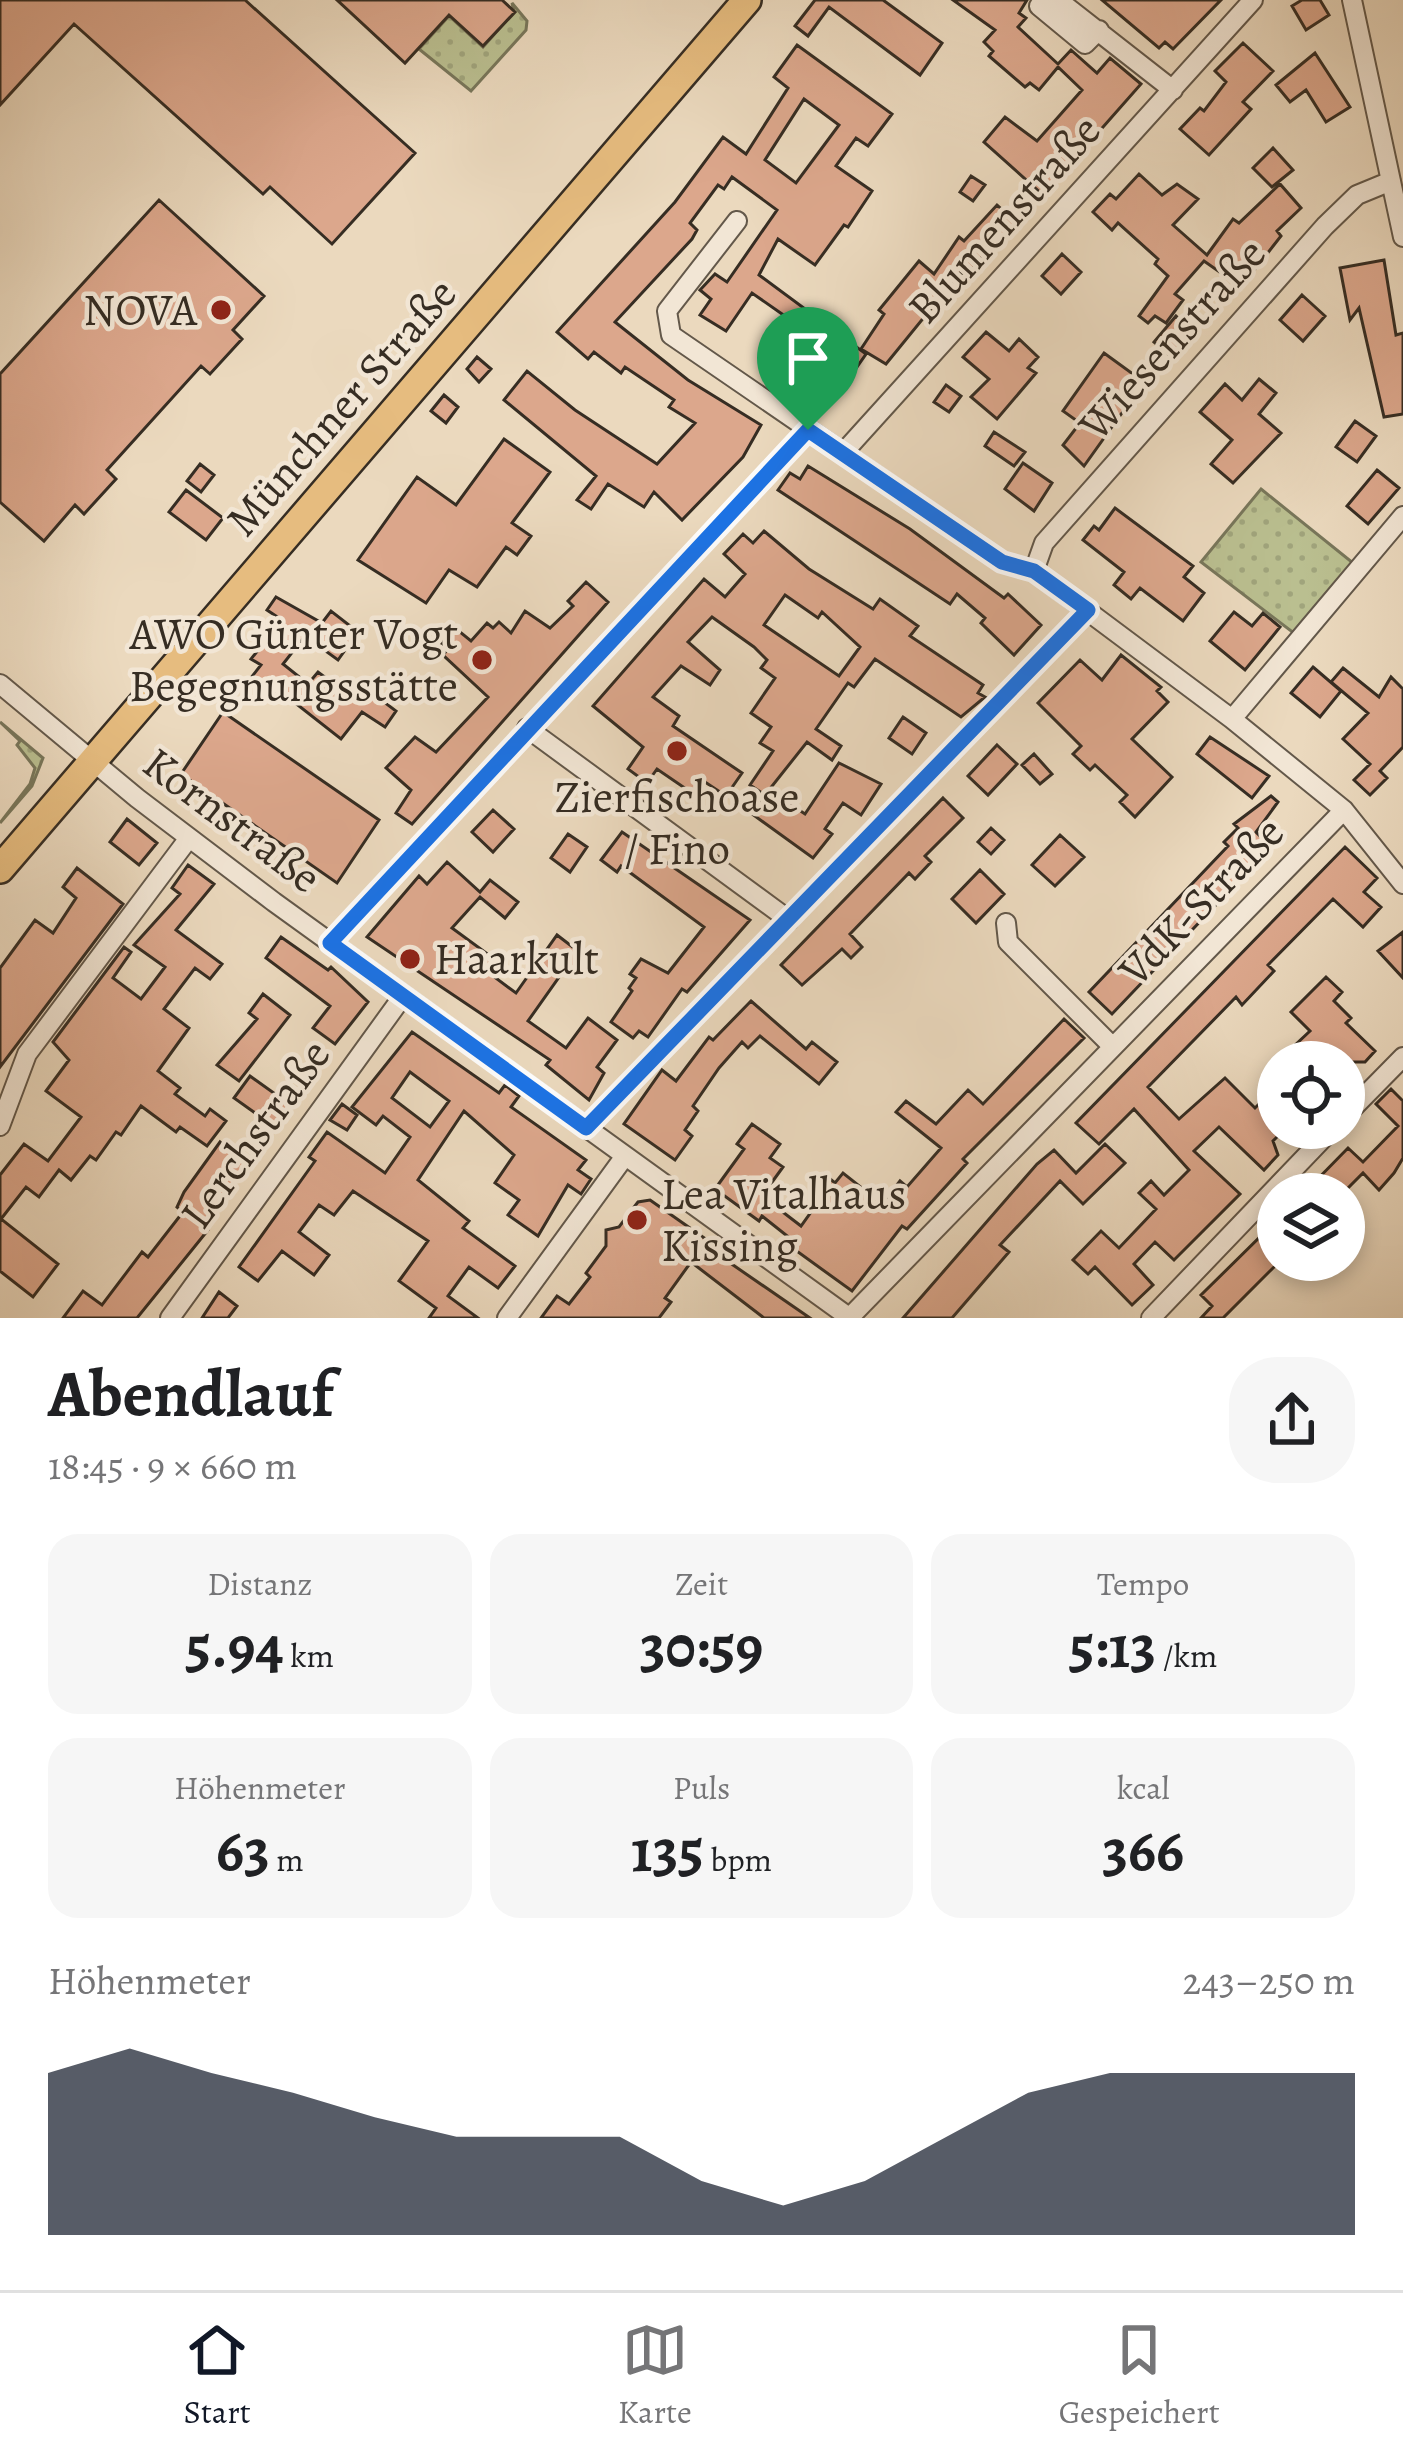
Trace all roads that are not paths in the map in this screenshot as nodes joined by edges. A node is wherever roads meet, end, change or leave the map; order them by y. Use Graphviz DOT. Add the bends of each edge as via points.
graph roads {
  1 [pos="747,0"];
  2 [pos="1044,0"];
  3 [pos="1058,0"];
  4 [pos="1253,0"];
  5 [pos="1352,0"];
  6 [pos="1099,30"];
  7 [pos="1173,90"];
  8 [pos="1391,181"];
  9 [pos="737,221"];
  10 [pos="1403,237"];
  11 [pos="808,430"];
  12 [pos="843,453"];
  13 [pos="1403,516"];
  14 [pos="1034,571"];
  15 [pos="1088,610"];
  16 [pos="0,684"];
  17 [pos="1232,719"];
  18 [pos="527,728"];
  19 [pos="94,762"];
  20 [pos="1344,810"];
  21 [pos="189,838"];
  22 [pos="0,869"];
  23 [pos="1403,884"];
  24 [pos="789,920"];
  25 [pos="1006,923"];
  26 [pos="330,943"];
  27 [pos="403,996"];
  28 [pos="1113,1046"];
  29 [pos="1403,1057"];
  30 [pos="1365,1096"];
  31 [pos="0,1126"];
  32 [pos="586,1128"];
  33 [pos="1314,1149"];
  34 [pos="625,1156"];
  35 [pos="828,1312"];
  36 [pos="170,1318"];
  37 [pos="507,1318"];
  38 [pos="850,1318"];
  39 [pos="1151,1318"];
  1 -- 19 [label="main road, Münchner Straße"];
  2 -- 6 [label="street, Blumenstraße" via="1039,6 1084,44"];
  3 -- 6 [label="street, Blumenstraße"];
  4 -- 7 [label="street, Blumenstraße"];
  5 -- 8 [label="street"];
  6 -- 7 [label="street, Blumenstraße"];
  7 -- 12 [label="street, Blumenstraße"];
  8 -- 10 [label="street"];
  8 -- 14 [label="street, Wiesenstraße" via="1358,195 1325,226 1044,543"];
  9 -- 11 [label="street, VdK-Straße" via="675,296 666,322 684,345"];
  11 -- 12 [label="street, VdK-Straße"];
  11 -- 18 [label="street"];
  12 -- 14 [label="street, VdK-Straße" via="1002,562"];
  13 -- 17 [label="street"];
  14 -- 15 [label="street, VdK-Straße"];
  15 -- 17 [label="street, VdK-Straße"];
  15 -- 24 [label="street"];
  16 -- 19 [label="street, Kornstraße"];
  17 -- 20 [label="street, VdK-Straße"];
  18 -- 24 [label="street"];
  18 -- 26 [label="street"];
  19 -- 21 [label="street, Kornstraße"];
  19 -- 22 [label="main road, Münchner Straße"];
  20 -- 23 [label="street, VdK-Straße"];
  20 -- 28 [label="street, VdK-Straße"];
  21 -- 26 [label="street, Kornstraße"];
  21 -- 31 [label="street" via="27,1054"];
  24 -- 32 [label="street"];
  25 -- 28 [label="street, VdK-Straße" via="1008,942"];
  26 -- 27 [label="street, Kornstraße"];
  27 -- 32 [label="street, Kornstraße"];
  27 -- 36 [label="street, Lerchstraße"];
  28 -- 38 [label="street, VdK-Straße"];
  29 -- 30 [label="street"];
  32 -- 34 [label="street, Kornstraße"];
  33 -- 39 [label="street"];
  34 -- 35 [label="street, Kornstraße"];
  34 -- 37 [label="street"];
  35 -- 38 [label="street, Kornstraße"];
}
